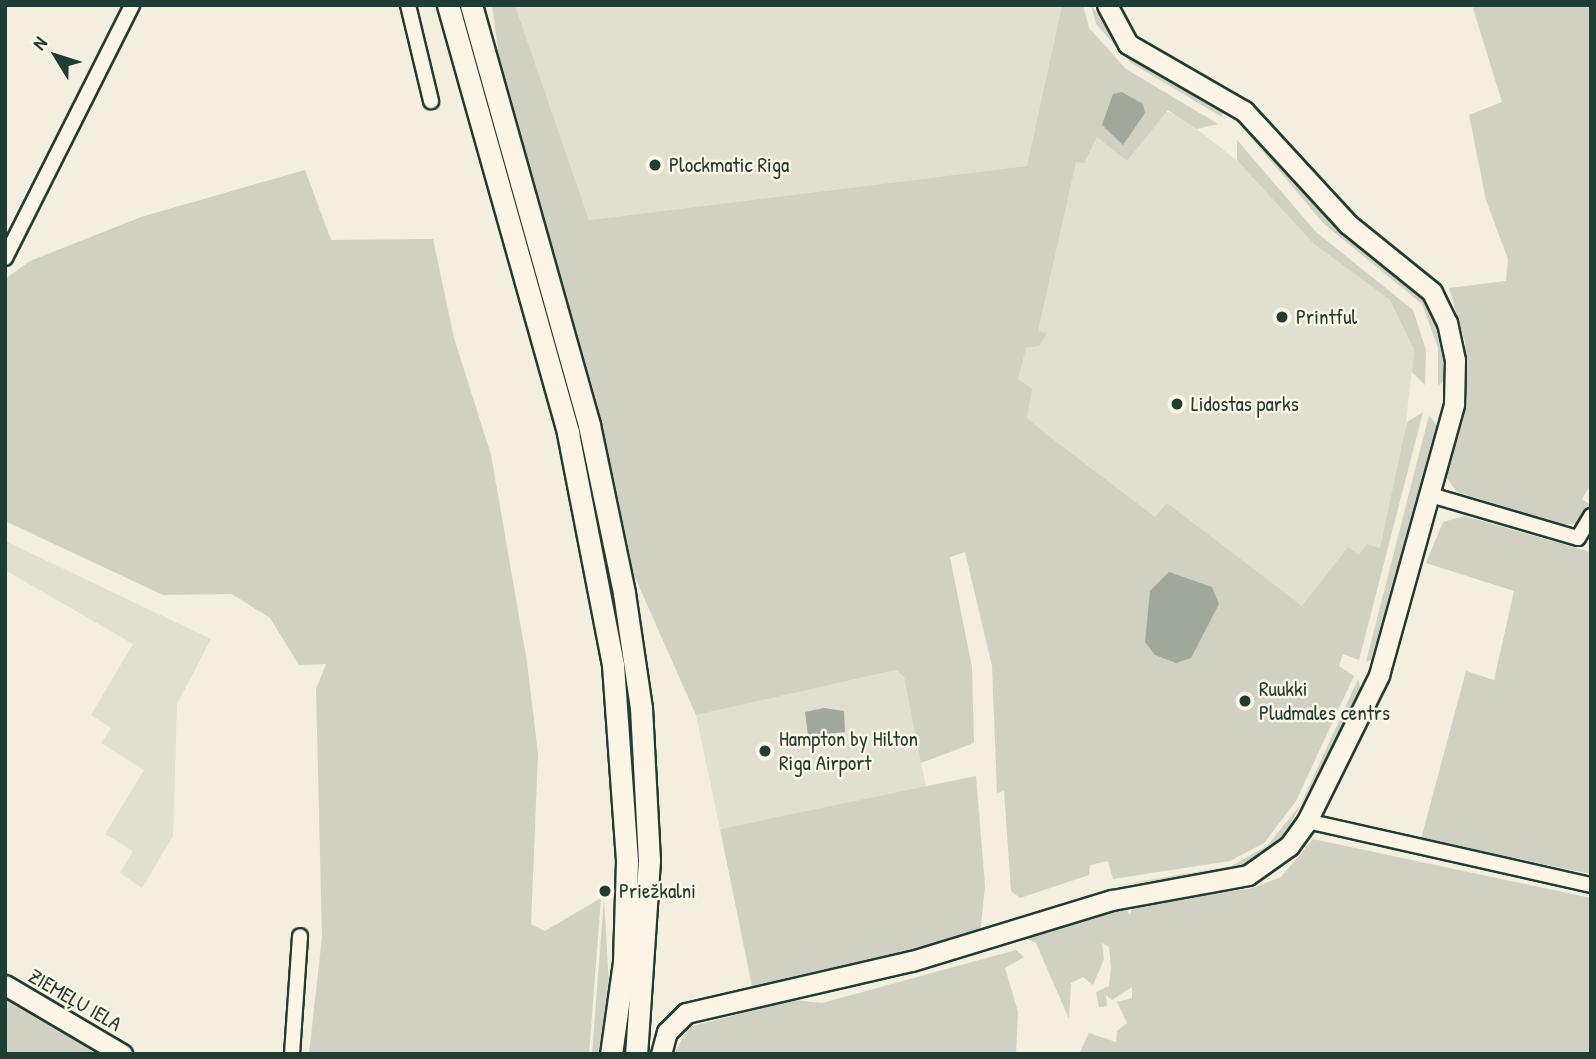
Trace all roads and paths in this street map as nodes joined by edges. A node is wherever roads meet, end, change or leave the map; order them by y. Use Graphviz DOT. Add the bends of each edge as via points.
graph roads {
  1 [pos="132,5"];
  2 [pos="408,5"];
  3 [pos="448,5"];
  4 [pos="471,5"];
  5 [pos="1107,5"];
  6 [pos="431,101"];
  7 [pos="5,258"];
  8 [pos="1434,496"];
  9 [pos="1591,516"];
  10 [pos="1307,821"];
  11 [pos="1591,885"];
  12 [pos="300,936"];
  13 [pos="5,985"];
  14 [pos="122,1054"];
  15 [pos="292,1054"];
  16 [pos="611,1054"];
  17 [pos="636,1054"];
  18 [pos="661,1054"];
  1 -- 7 [label="street"];
  2 -- 6 [label="street"];
  3 -- 16 [label="main road" via="565,420 613,665 627,861 624,962"];
  4 -- 17 [label="main road" via="589,425 624,593 641,708 649,860"];
  5 -- 8 [label="street" via="1128,44 1244,111 1348,224 1432,292 1447,323 1457,386"];
  8 -- 9 [label="street" via="1578,538"];
  8 -- 10 [label="street" via="1380,675"];
  10 -- 11 [label="street"];
  10 -- 18 [label="street" via="1289,846 1248,875 1112,900 912,961 686,1013 667,1032"];
  12 -- 15 [label="street"];
  13 -- 14 [label="street, ZIEMEĻU IELA"];
}
